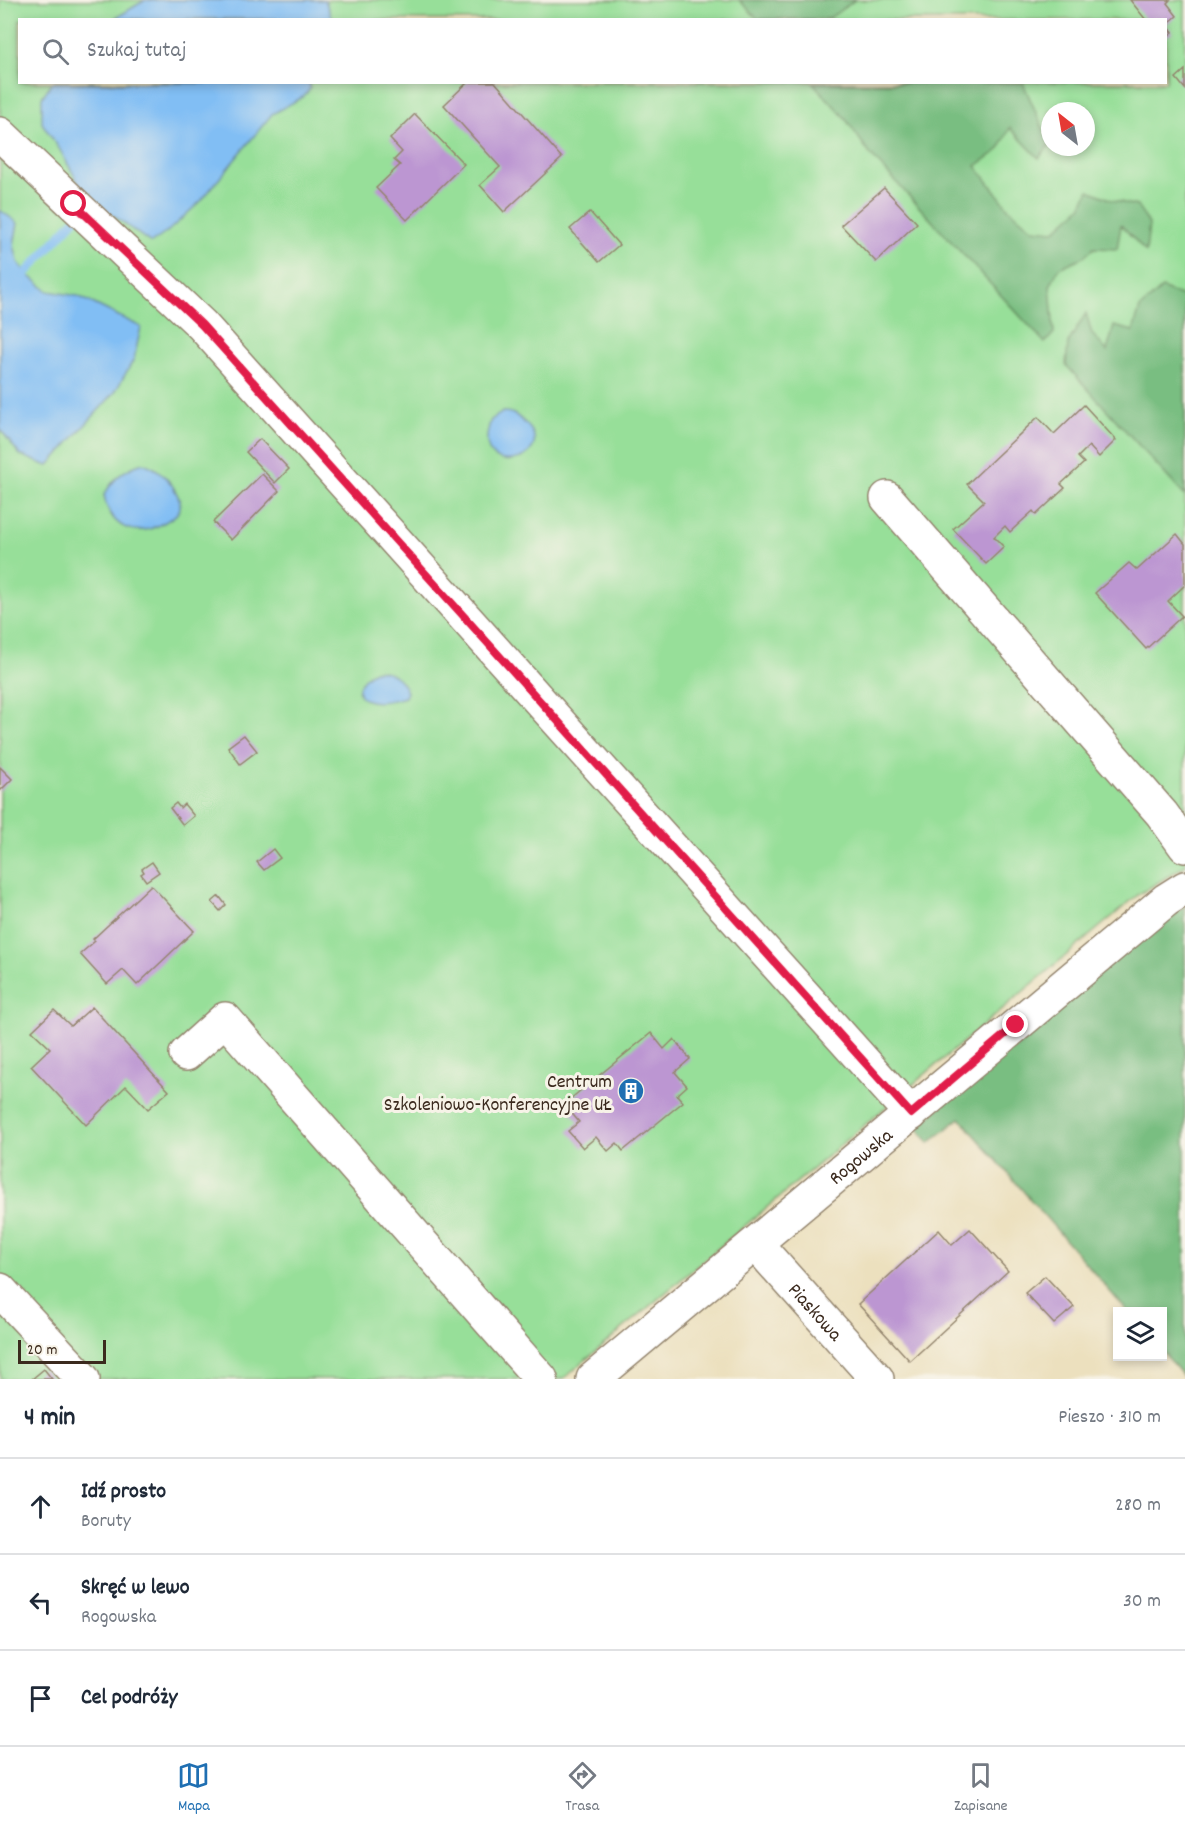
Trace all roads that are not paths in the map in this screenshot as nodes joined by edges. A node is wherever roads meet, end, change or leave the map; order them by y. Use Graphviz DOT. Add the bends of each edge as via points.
graph roads {
  1 [pos="0,134"];
  2 [pos="886,498"];
  3 [pos="1185,846"];
  4 [pos="1185,888"];
  5 [pos="186,1054"];
  6 [pos="911,1114"];
  7 [pos="756,1244"];
  8 [pos="0,1290"];
  9 [pos="83,1379"];
  10 [pos="541,1379"];
  11 [pos="593,1379"];
  12 [pos="877,1379"];
  1 -- 6 [label="street" via="202,325"];
  2 -- 3 [label="street" via="1162,814"];
  4 -- 6 [label="street, Rogowska"];
  5 -- 10 [label="street" via="225,1019"];
  6 -- 7 [label="street, Rogowska"];
  7 -- 11 [label="street, Rogowska"];
  7 -- 12 [label="street, Piaskowa"];
  8 -- 9 [label="street"];
}
